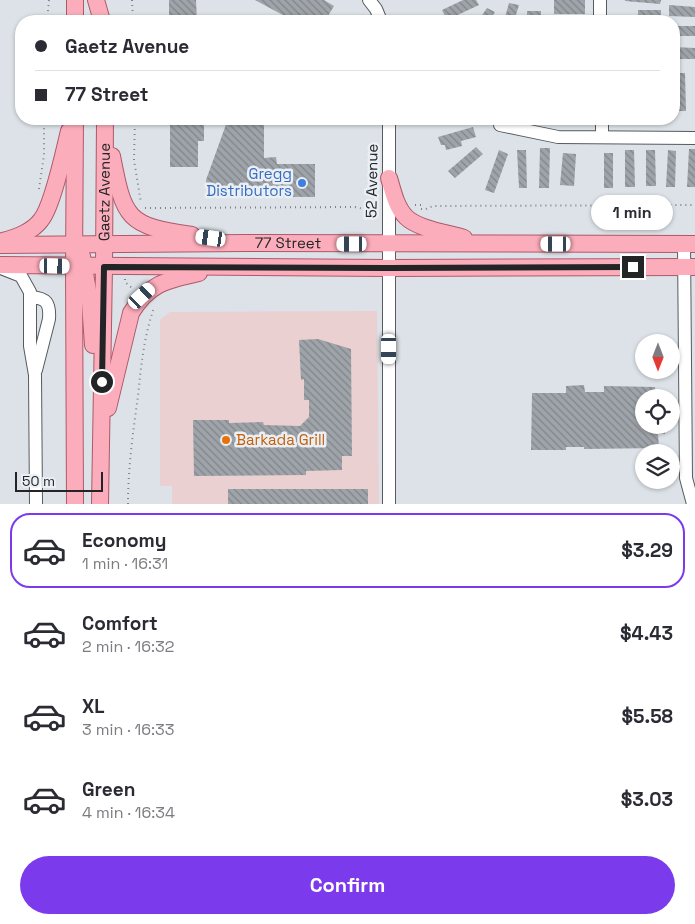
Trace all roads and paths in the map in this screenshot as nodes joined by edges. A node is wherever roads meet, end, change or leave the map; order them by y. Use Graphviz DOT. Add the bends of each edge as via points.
graph roads {
  1 [pos="49,0"];
  2 [pos="75,0"];
  3 [pos="96,0"];
  4 [pos="106,0"];
  5 [pos="132,0"];
  6 [pos="369,0"];
  7 [pos="600,0"];
  8 [pos="48,15"];
  9 [pos="75,15"];
  10 [pos="100,15"];
  11 [pos="106,15"];
  12 [pos="133,15"];
  13 [pos="379,15"];
  14 [pos="600,15"];
  15 [pos="44,125"];
  16 [pos="72,125"];
  17 [pos="74,125"];
  18 [pos="105,125"];
  19 [pos="106,125"];
  20 [pos="135,125"];
  21 [pos="389,125"];
  22 [pos="504,125"];
  23 [pos="602,125"];
  24 [pos="602,137"];
  25 [pos="695,138"];
  26 [pos="389,178"];
  27 [pos="38,192"];
  28 [pos="413,205"];
  29 [pos="695,205"];
  30 [pos="376,206"];
  31 [pos="246,243"];
  32 [pos="483,243"];
  33 [pos="0,244"];
  34 [pos="74,244"];
  35 [pos="105,244"];
  36 [pos="388,244"];
  37 [pos="689,244"];
  38 [pos="692,264"];
  39 [pos="0,266"];
  40 [pos="79,266"];
  41 [pos="104,267"];
  42 [pos="226,267"];
  43 [pos="388,268"];
  44 [pos="125,276"];
  45 [pos="136,291"];
  46 [pos="30,297"];
  47 [pos="150,304"];
  48 [pos="35,375"];
  49 [pos="100,440"];
  50 [pos="36,504"];
  51 [pos="75,504"];
  52 [pos="100,504"];
  53 [pos="128,504"];
  54 [pos="389,504"];
  55 [pos="693,504"];
  1 -- 8 [label="path"];
  2 -- 9 [label="main road"];
  3 -- 10 [label="main road"];
  4 -- 11 [label="main road"];
  5 -- 12 [label="path"];
  6 -- 13 [label="street"];
  7 -- 14 [label="street"];
  15 -- 27 [label="path" via="44,154"];
  16 -- 33 [label="main road" via="44,216 32,229"];
  17 -- 34 [label="main road, Gaetz Avenue"];
  18 -- 35 [label="main road, Gaetz Avenue"];
  19 -- 31 [label="main road" via="118,189 129,213 151,228"];
  20 -- 30 [label="path" via="134,160 142,208 355,207 368,210 369,206"];
  21 -- 26 [label="street, 52 Avenue"];
  22 -- 24 [label="street" via="558,137"];
  23 -- 24 [label="street"];
  24 -- 25 [label="street"];
  26 -- 32 [label="main road" via="398,205 413,222"];
  26 -- 36 [label="street, 52 Avenue"];
  28 -- 29 [label="path" via="422,205 421,209 426,209 433,206"];
  31 -- 35 [label="main road, 77 Street"];
  31 -- 36 [label="main road, 77 Street"];
  32 -- 36 [label="main road, 77 Street"];
  32 -- 37 [label="main road, 77 Street"];
  33 -- 34 [label="main road, 77 Street"];
  34 -- 35 [label="main road, 77 Street"];
  34 -- 40 [label="main road, Gaetz Avenue"];
  35 -- 41 [label="main road, Gaetz Avenue"];
  36 -- 43 [label="street, 52 Avenue"];
  37 -- 38 [label="street"];
  38 -- 43 [label="main road, 77 Street"];
  38 -- 55 [label="street" via="686,478"];
  39 -- 40 [label="main road, 77 Street"];
  39 -- 46 [label="street" via="21,276"];
  40 -- 41 [label="main road, 77 Street"];
  40 -- 49 [label="main road" via="90,302"];
  40 -- 51 [label="main road, Gaetz Avenue"];
  41 -- 42 [label="main road, 77 Street"];
  41 -- 49 [label="main road, Gaetz Avenue"];
  42 -- 43 [label="main road, 77 Street"];
  42 -- 49 [label="main road" via="162,283 142,296 131,313"];
  43 -- 54 [label="street, 52 Avenue"];
  44 -- 45 [label="path" via="125,282"];
  46 -- 48 [label="street" via="30,346"];
  46 -- 48 [label="street" via="44,300 50,311"];
  47 -- 53 [label="path" via="154,308 140,378"];
  48 -- 50 [label="street"];
  49 -- 52 [label="main road, Gaetz Avenue"];
}
